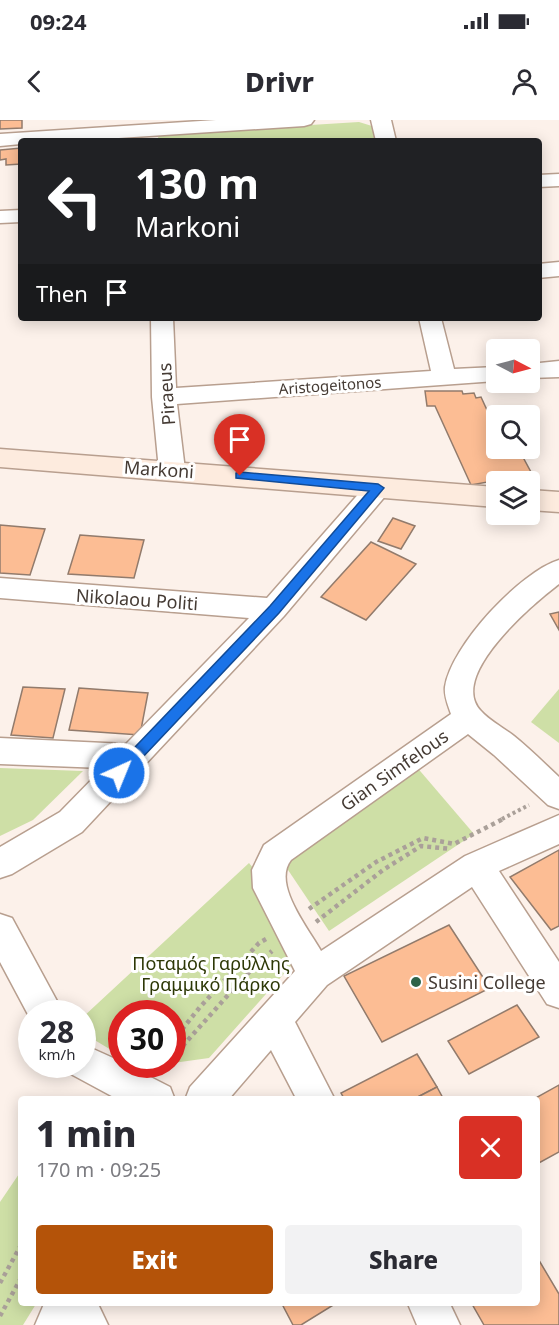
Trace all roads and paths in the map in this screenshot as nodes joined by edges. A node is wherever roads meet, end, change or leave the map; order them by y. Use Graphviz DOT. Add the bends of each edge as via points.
graph roads {
  1 [pos="304,120"];
  2 [pos="381,120"];
  3 [pos="148,131"];
  4 [pos="33,138"];
  5 [pos="385,138"];
  6 [pos="18,139"];
  7 [pos="0,140"];
  8 [pos="559,180"];
  9 [pos="542,181"];
  10 [pos="559,269"];
  11 [pos="542,271"];
  12 [pos="162,321"];
  13 [pos="431,321"];
  14 [pos="559,369"];
  15 [pos="540,370"];
  16 [pos="486,375"];
  17 [pos="444,377"];
  18 [pos="164,397"];
  19 [pos="0,458"];
  20 [pos="172,470"];
  21 [pos="378,488"];
  22 [pos="486,496"];
  23 [pos="540,501"];
  24 [pos="559,502"];
  25 [pos="559,570"];
  26 [pos="0,588"];
  27 [pos="274,609"];
  28 [pos="468,718"];
  29 [pos="0,751"];
  30 [pos="135,757"];
  31 [pos="547,792"];
  32 [pos="508,824"];
  33 [pos="559,829"];
  34 [pos="0,864"];
  35 [pos="477,866"];
  36 [pos="302,915"];
  37 [pos="311,925"];
  38 [pos="0,929"];
  39 [pos="273,935"];
  40 [pos="278,945"];
  41 [pos="315,974"];
  42 [pos="559,992"];
  43 [pos="38,1000"];
  44 [pos="274,1019"];
  45 [pos="186,1024"];
  46 [pos="186,1042"];
  47 [pos="96,1067"];
  48 [pos="150,1096"];
  49 [pos="207,1096"];
  50 [pos="316,1096"];
  51 [pos="18,1250"];
  52 [pos="0,1283"];
  53 [pos="18,1284"];
  54 [pos="65,1306"];
  55 [pos="76,1306"];
  56 [pos="429,1306"];
  57 [pos="0,1317"];
  58 [pos="55,1325"];
  59 [pos="88,1325"];
  60 [pos="440,1325"];
  1 -- 3 [label="street"];
  2 -- 5 [label="street"];
  3 -- 4 [label="street"];
  6 -- 7 [label="street"];
  8 -- 9 [label="street"];
  10 -- 11 [label="street"];
  12 -- 18 [label="street, Piraeus"];
  13 -- 17 [label="street"];
  14 -- 15 [label="street"];
  16 -- 17 [label="street, Aristogeitonos"];
  17 -- 18 [label="street, Aristogeitonos"];
  18 -- 20 [label="street, Piraeus"];
  19 -- 20 [label="main road, Markoni"];
  20 -- 21 [label="main road, Markoni"];
  21 -- 22 [label="main road, Markoni"];
  21 -- 27 [label="street"];
  23 -- 24 [label="main road"];
  25 -- 28 [label="street" via="500,619 480,644 460,687"];
  26 -- 27 [label="street, Nikolaou Politi"];
  27 -- 30 [label="street"];
  28 -- 31 [label="street" via="505,746"];
  28 -- 41 [label="street, Gian Simfelous" via="271,860 267,882 271,894"];
  29 -- 30 [label="street"];
  30 -- 34 [label="street" via="71,822"];
  31 -- 36 [label="path" via="454,844 423,838 376,862"];
  32 -- 37 [label="path" via="456,850 421,846"];
  33 -- 35 [label="street"];
  35 -- 41 [label="street"];
  35 -- 42 [label="street"];
  38 -- 43 [label="street"];
  39 -- 45 [label="path" via="259,943"];
  40 -- 46 [label="path"];
  41 -- 44 [label="street"];
  44 -- 49 [label="street"];
  44 -- 50 [label="street"];
  47 -- 48 [label="street"];
  51 -- 52 [label="path"];
  53 -- 57 [label="path"];
  54 -- 58 [label="street"];
  55 -- 59 [label="street"];
  56 -- 60 [label="street"];
}
